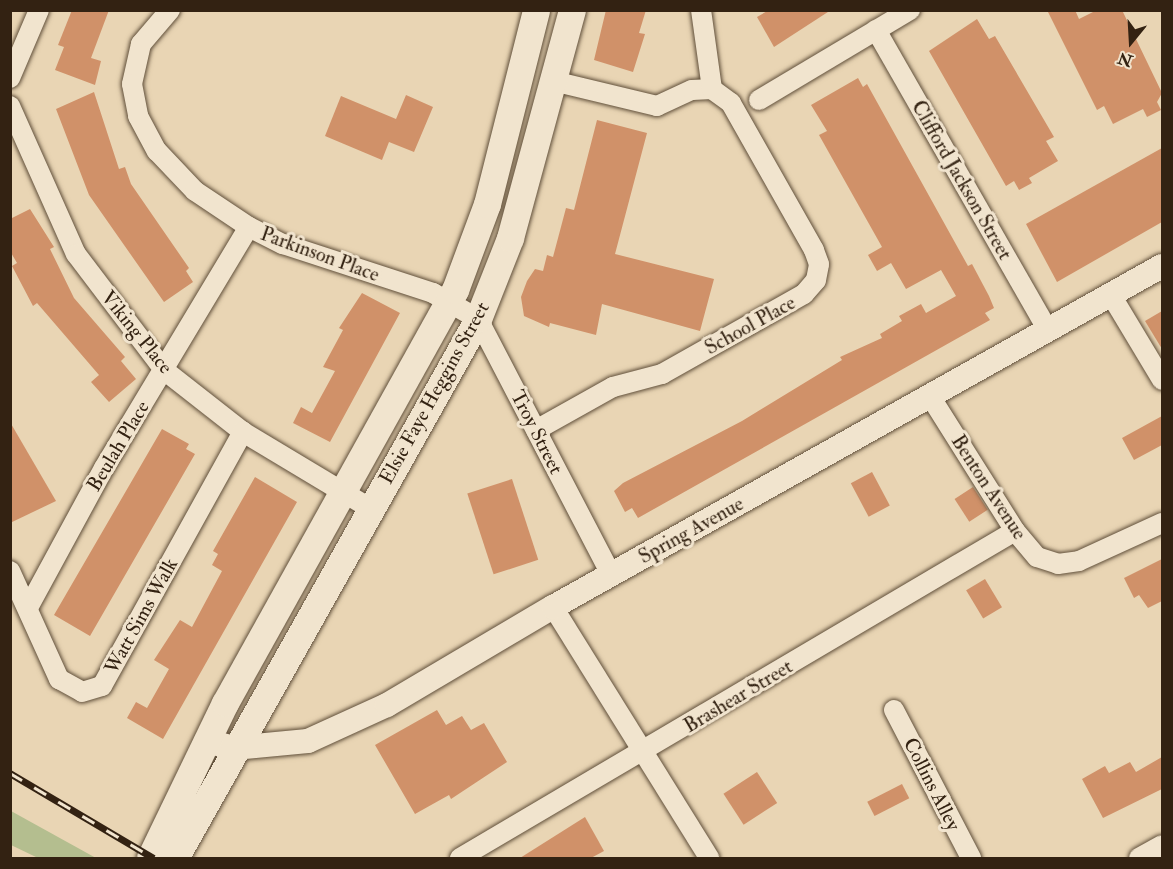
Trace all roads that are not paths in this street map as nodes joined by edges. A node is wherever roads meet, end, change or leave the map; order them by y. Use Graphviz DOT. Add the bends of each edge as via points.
graph roads {
  1 [pos="39,10"];
  2 [pos="170,10"];
  3 [pos="572,10"];
  4 [pos="701,10"];
  5 [pos="910,10"];
  6 [pos="531,12"];
  7 [pos="876,30"];
  8 [pos="10,78"];
  9 [pos="553,81"];
  10 [pos="712,89"];
  11 [pos="759,100"];
  12 [pos="10,106"];
  13 [pos="249,227"];
  14 [pos="1162,266"];
  15 [pos="1111,295"];
  16 [pos="450,303"];
  17 [pos="478,319"];
  18 [pos="1048,330"];
  19 [pos="164,370"];
  20 [pos="1162,380"];
  21 [pos="930,396"];
  22 [pos="536,430"];
  23 [pos="243,432"];
  24 [pos="342,492"];
  25 [pos="370,509"];
  26 [pos="1162,523"];
  27 [pos="1015,531"];
  28 [pos="10,571"];
  29 [pos="610,574"];
  30 [pos="29,606"];
  31 [pos="553,606"];
  32 [pos="894,710"];
  33 [pos="206,741"];
  34 [pos="234,748"];
  35 [pos="641,753"];
  36 [pos="1162,845"];
  37 [pos="150,858"];
  38 [pos="175,858"];
  39 [pos="460,858"];
  40 [pos="709,858"];
  41 [pos="971,858"];
  42 [pos="1139,858"];
  1 -- 8 [label="street"];
  2 -- 13 [label="street, Parkinson Place" via="148,32 135,64 132,84 138,116 172,170"];
  3 -- 9 [label="main road, Elsie Faye Heggins Street"];
  4 -- 10 [label="street"];
  5 -- 7 [label="street"];
  6 -- 16 [label="main road, Elsie Faye Heggins Street" via="480,231"];
  7 -- 11 [label="street"];
  7 -- 18 [label="street, Clifford Jackson Street"];
  9 -- 10 [label="street" via="657,106 692,90"];
  9 -- 17 [label="main road, Elsie Faye Heggins Street" via="510,238"];
  10 -- 22 [label="street, School Place" via="731,103 814,250 819,264 816,280 804,294 662,374 614,387"];
  12 -- 19 [label="street, Viking Place" via="75,254"];
  13 -- 16 [label="street, Parkinson Place"];
  13 -- 19 [label="street, Beulah Place"];
  14 -- 15 [label="street, Spring Avenue"];
  15 -- 18 [label="street, Spring Avenue"];
  15 -- 20 [label="street"];
  16 -- 17 [label="street"];
  16 -- 24 [label="main road, Elsie Faye Heggins Street"];
  17 -- 22 [label="street, Troy Street"];
  17 -- 25 [label="main road, Elsie Faye Heggins Street"];
  18 -- 21 [label="street, Spring Avenue"];
  19 -- 23 [label="street, Viking Place"];
  19 -- 30 [label="street, Beulah Place" via="104,468"];
  21 -- 27 [label="street, Benton Avenue"];
  21 -- 29 [label="street, Spring Avenue"];
  22 -- 29 [label="street, Troy Street"];
  23 -- 24 [label="street, Viking Place"];
  23 -- 30 [label="street, Watt Sims Walk" via="102,686 82,692 65,686"];
  24 -- 25 [label="street, Viking Place"];
  24 -- 33 [label="main road, Elsie Faye Heggins Street"];
  25 -- 34 [label="main road, Elsie Faye Heggins Street"];
  26 -- 27 [label="street, Benton Avenue" via="1080,561 1058,564 1037,557"];
  27 -- 35 [label="street, Brashear Street"];
  28 -- 30 [label="street, Watt Sims Walk"];
  29 -- 31 [label="street, Spring Avenue"];
  31 -- 34 [label="street, Spring Avenue" via="387,705 318,736"];
  31 -- 35 [label="street"];
  32 -- 41 [label="street, Collins Alley"];
  33 -- 34 [label="street, Spring Avenue"];
  33 -- 37 [label="main road, Elsie Faye Heggins Street"];
  34 -- 38 [label="main road, Elsie Faye Heggins Street"];
  35 -- 39 [label="street, Brashear Street"];
  35 -- 40 [label="street"];
  36 -- 42 [label="street"];
}
